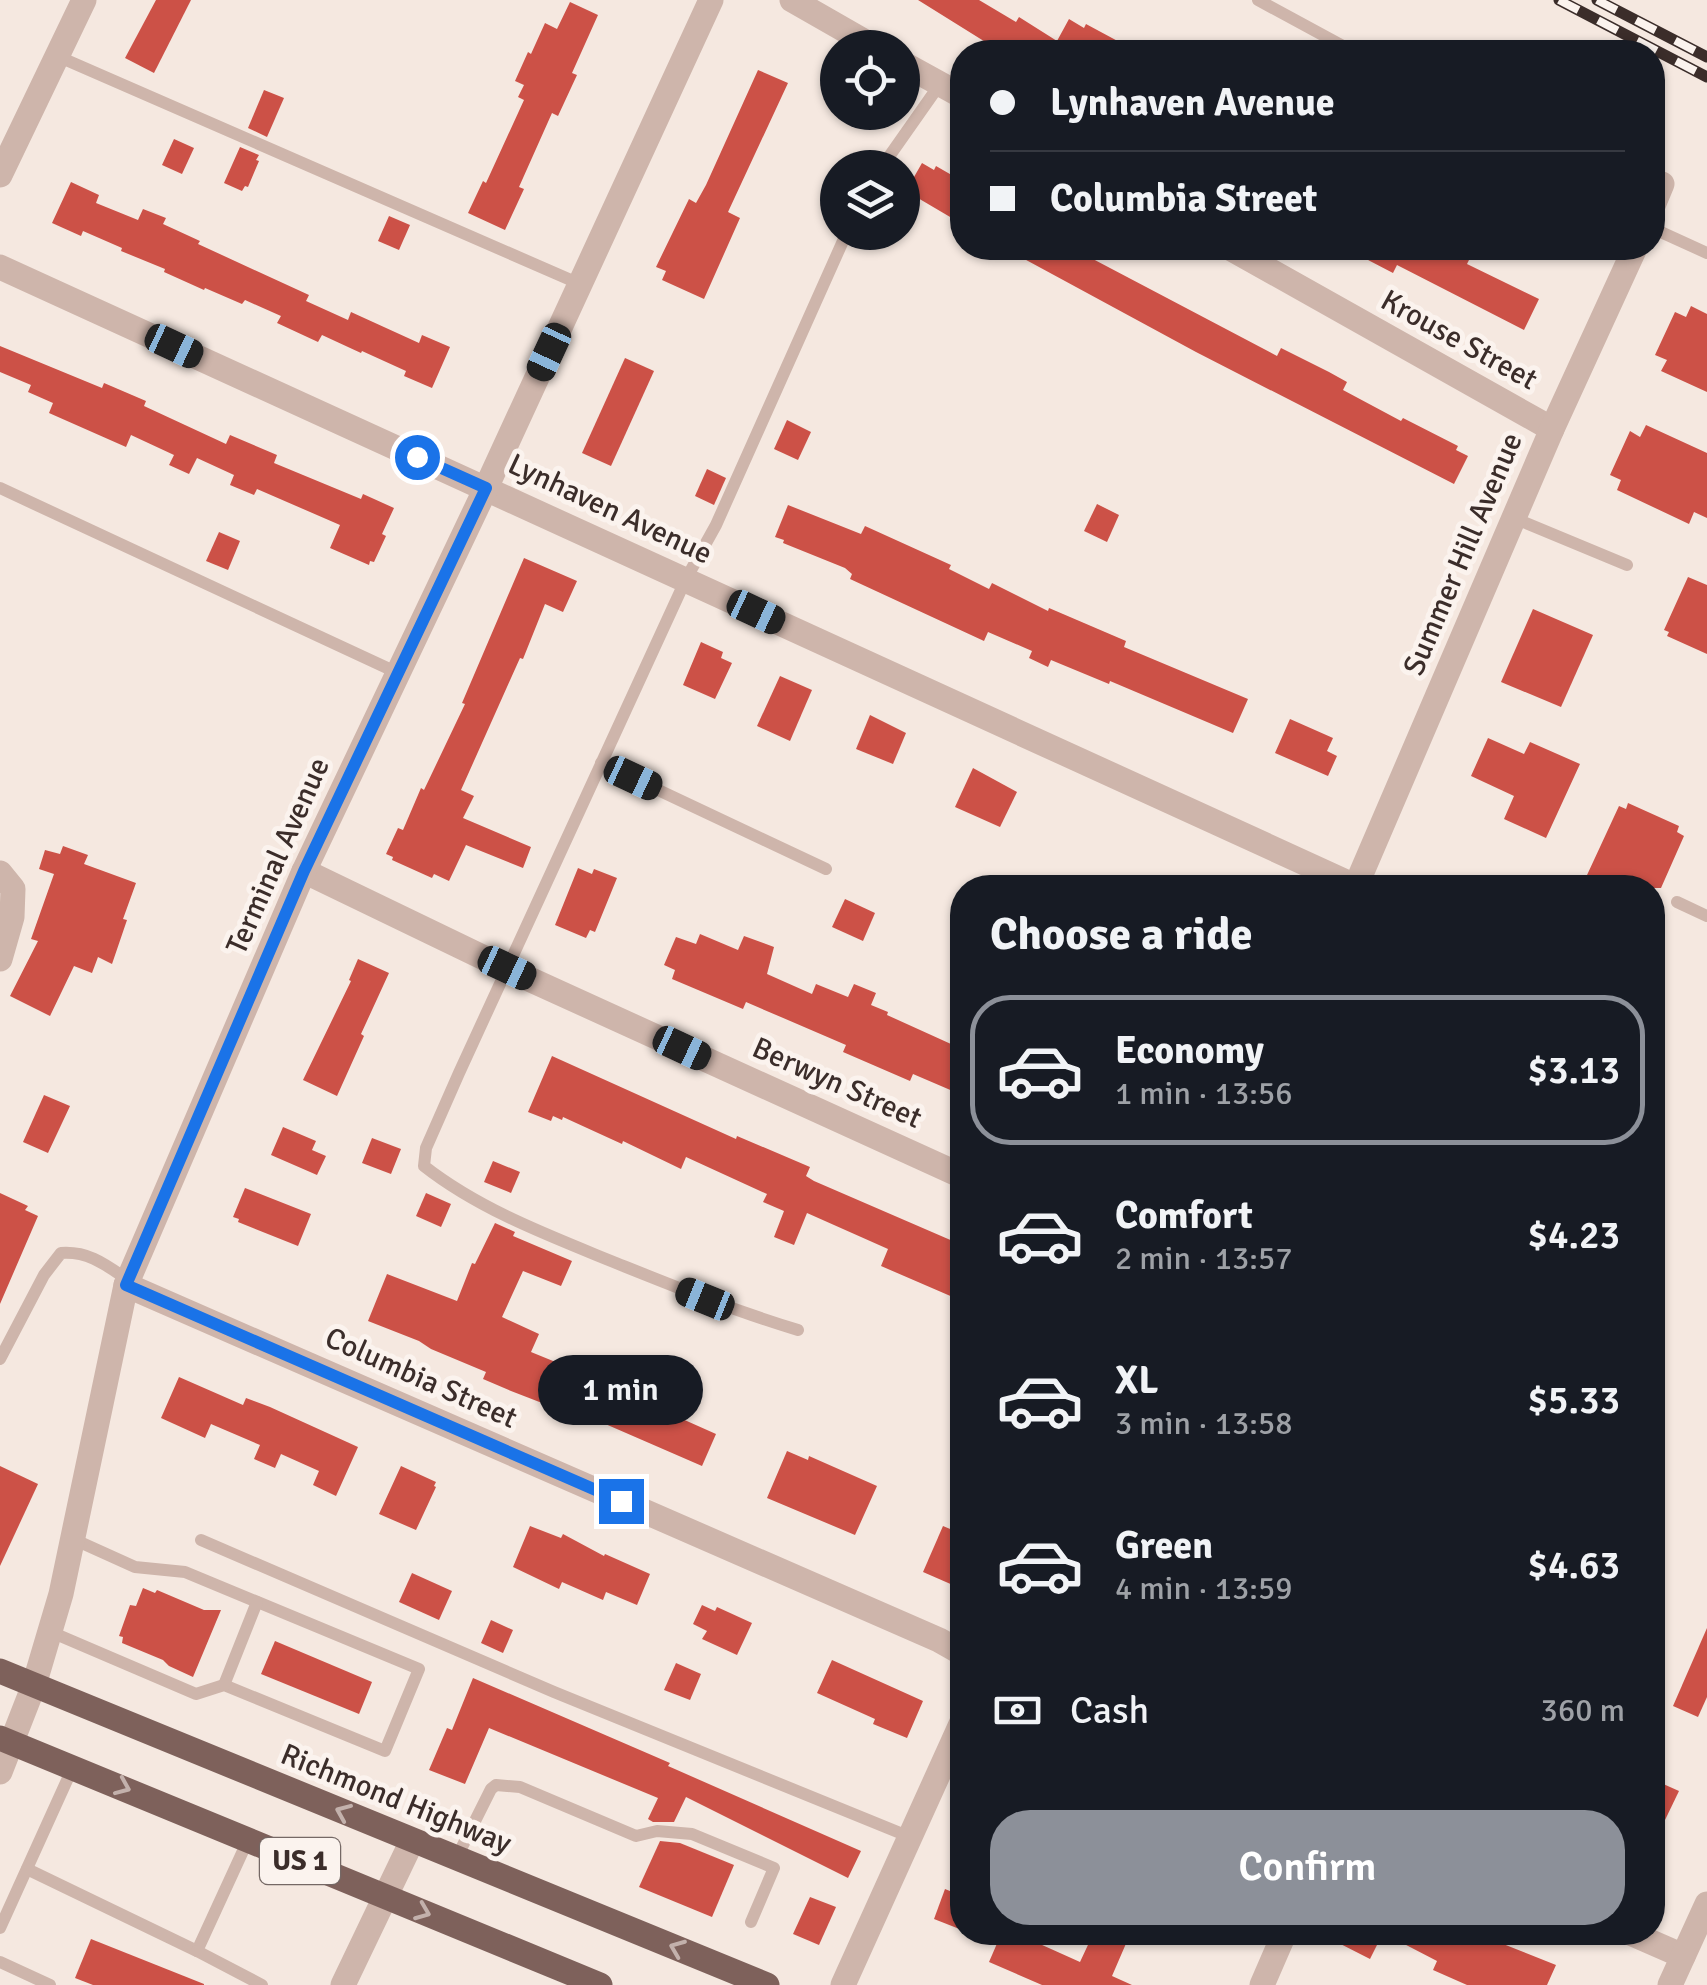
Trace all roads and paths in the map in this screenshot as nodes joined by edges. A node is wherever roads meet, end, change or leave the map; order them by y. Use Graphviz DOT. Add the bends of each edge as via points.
graph roads {
  1 [pos="84,0"];
  2 [pos="711,0"];
  3 [pos="792,0"];
  4 [pos="1258,0"];
  5 [pos="844,30"];
  6 [pos="1332,40"];
  7 [pos="57,56"];
  8 [pos="920,72"];
  9 [pos="950,89"];
  10 [pos="950,91"];
  11 [pos="897,150"];
  12 [pos="0,175"];
  13 [pos="1665,234"];
  14 [pos="838,250"];
  15 [pos="1707,253"];
  16 [pos="1251,260"];
  17 [pos="1630,260"];
  18 [pos="0,267"];
  19 [pos="580,284"];
  20 [pos="1552,430"];
  21 [pos="0,488"];
  22 [pos="486,488"];
  23 [pos="1514,518"];
  24 [pos="1626,565"];
  25 [pos="686,580"];
  26 [pos="398,674"];
  27 [pos="601,763"];
  28 [pos="826,869"];
  29 [pos="304,871"];
  30 [pos="0,873"];
  31 [pos="1329,875"];
  32 [pos="1360,875"];
  33 [pos="1677,902"];
  34 [pos="1707,916"];
  35 [pos="0,958"];
  36 [pos="507,968"];
  37 [pos="950,1171"];
  38 [pos="128,1282"];
  39 [pos="798,1330"];
  40 [pos="0,1358"];
  41 [pos="73,1539"];
  42 [pos="201,1540"];
  43 [pos="257,1602"];
  44 [pos="50,1632"];
  45 [pos="950,1646"];
  46 [pos="0,1671"];
  47 [pos="34,1685"];
  48 [pos="224,1685"];
  49 [pos="6,1740"];
  50 [pos="950,1749"];
  51 [pos="73,1767"];
  52 [pos="0,1772"];
  53 [pos="910,1837"];
  54 [pos="248,1840"];
  55 [pos="412,1841"];
  56 [pos="456,1859"];
  57 [pos="27,1869"];
  58 [pos="385,1897"];
  59 [pos="1707,1904"];
  60 [pos="751,1922"];
  61 [pos="0,1928"];
  62 [pos="1280,1945"];
  63 [pos="1658,1945"];
  64 [pos="197,1951"];
  65 [pos="1683,1956"];
  66 [pos="0,1962"];
  67 [pos="50,1985"];
  68 [pos="262,1985"];
  69 [pos="343,1985"];
  70 [pos="600,1985"];
  71 [pos="767,1985"];
  72 [pos="843,1985"];
  73 [pos="1262,1985"];
  74 [pos="1670,1985"];
  1 -- 7 [label="street"];
  2 -- 19 [label="street, Terminal Avenue"];
  3 -- 5 [label="street"];
  4 -- 6 [label="lane"];
  7 -- 12 [label="street"];
  7 -- 19 [label="lane"];
  8 -- 9 [label="street"];
  10 -- 11 [label="lane"];
  13 -- 15 [label="lane"];
  14 -- 25 [label="lane"];
  16 -- 20 [label="street, Krouse Street"];
  17 -- 20 [label="street, Summer Hill Avenue"];
  18 -- 22 [label="street, Lynhaven Avenue"];
  19 -- 22 [label="street, Terminal Avenue"];
  20 -- 23 [label="street, Summer Hill Avenue"];
  21 -- 26 [label="lane"];
  22 -- 25 [label="street, Lynhaven Avenue"];
  22 -- 26 [label="street, Terminal Avenue"];
  23 -- 24 [label="lane"];
  23 -- 32 [label="street, Summer Hill Avenue"];
  25 -- 27 [label="lane"];
  25 -- 31 [label="street, Lynhaven Avenue"];
  26 -- 29 [label="street, Terminal Avenue"];
  27 -- 28 [label="lane"];
  27 -- 36 [label="lane"];
  29 -- 36 [label="street, Berwyn Street"];
  29 -- 38 [label="street, Terminal Avenue"];
  30 -- 35 [label="street" via="14,889"];
  33 -- 34 [label="lane"];
  36 -- 37 [label="street, Berwyn Street"];
  36 -- 39 [label="lane" via="426,1148 424,1166 452,1188 546,1235"];
  38 -- 40 [label="lane" via="99,1260 61,1253"];
  38 -- 41 [label="street, Terminal Avenue"];
  38 -- 45 [label="street, Columbia Street"];
  41 -- 43 [label="lane" via="135,1568 185,1572"];
  41 -- 44 [label="street, Terminal Avenue"];
  42 -- 53 [label="lane"];
  43 -- 48 [label="lane"];
  43 -- 48 [label="lane" via="419,1669 384,1752"];
  44 -- 47 [label="street, Terminal Avenue"];
  44 -- 48 [label="lane" via="196,1694"];
  46 -- 47 [label="main road, Richmond Highway / US 1"];
  47 -- 49 [label="street, Terminal Avenue"];
  55 -- 47 [label="main road, Richmond Highway / US 1, one-way"];
  49 -- 51 [label="main road, US 1"];
  49 -- 52 [label="street, Terminal Avenue"];
  50 -- 53 [label="street"];
  51 -- 54 [label="main road, US 1, one-way"];
  51 -- 57 [label="lane"];
  53 -- 72 [label="street"];
  54 -- 58 [label="main road, US 1"];
  54 -- 64 [label="lane"];
  55 -- 56 [label="main road, Richmond Highway / US 1"];
  55 -- 58 [label="street"];
  56 -- 60 [label="lane" via="491,1790 520,1787 636,1836 692,1834 774,1868"];
  71 -- 56 [label="main road, Richmond Highway / US 1, one-way"];
  57 -- 61 [label="lane"];
  57 -- 64 [label="lane"];
  58 -- 69 [label="street"];
  58 -- 70 [label="main road, US 1, one-way"];
  59 -- 65 [label="street"];
  62 -- 73 [label="street"];
  63 -- 65 [label="street"];
  64 -- 68 [label="lane"];
  65 -- 74 [label="street"];
  66 -- 67 [label="lane"];
}
